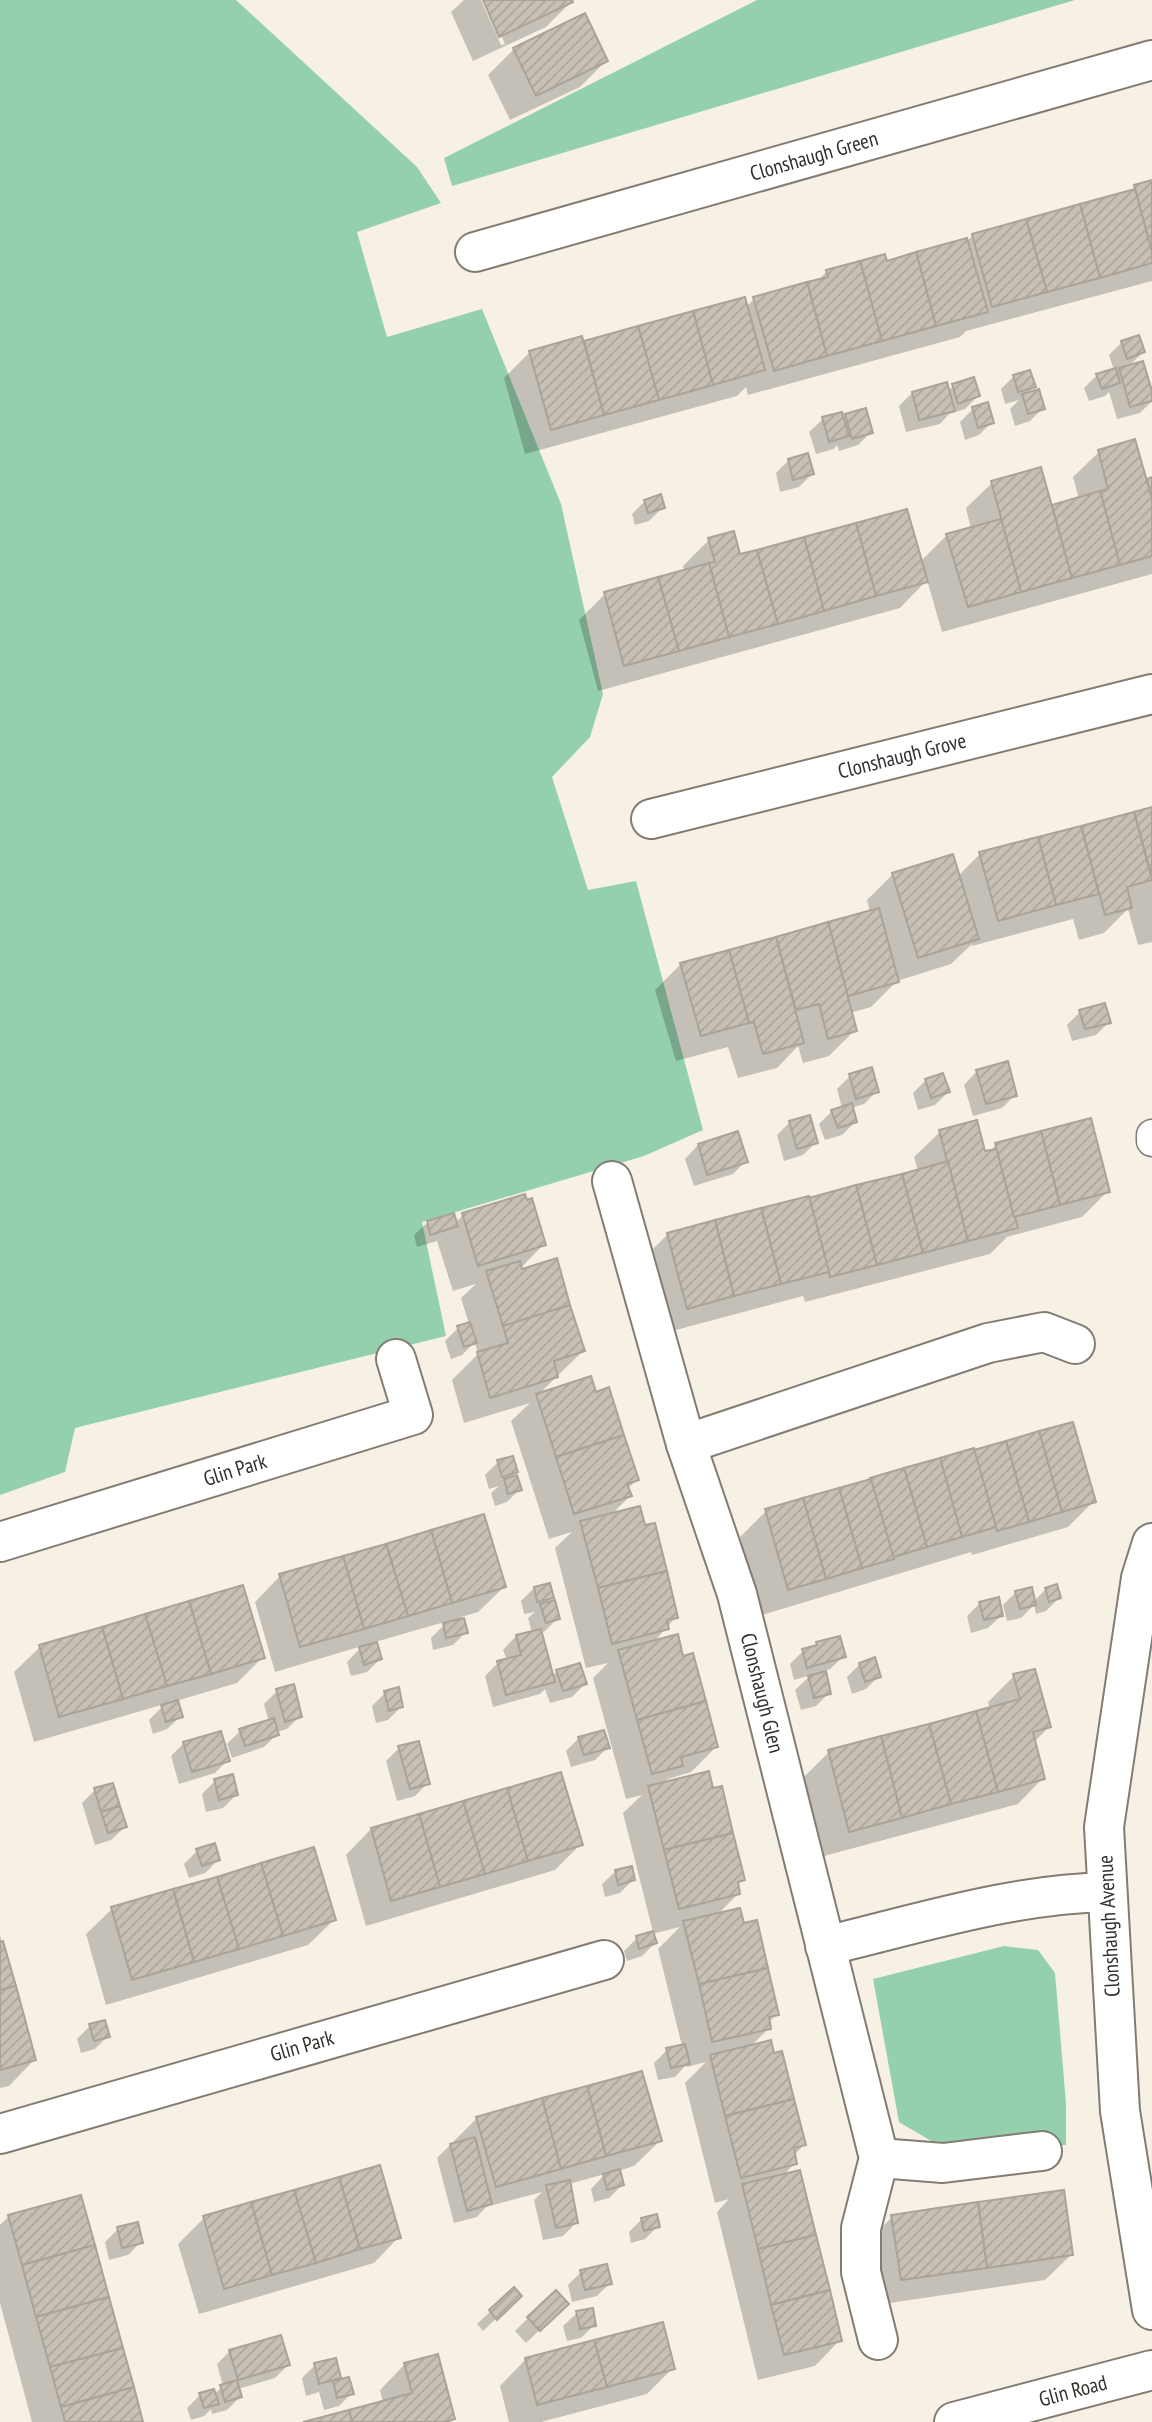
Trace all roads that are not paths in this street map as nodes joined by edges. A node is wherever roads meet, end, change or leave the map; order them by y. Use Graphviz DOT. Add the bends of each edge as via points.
graph roads {
  1 [pos="1152,60"];
  2 [pos="475,252"];
  3 [pos="1152,694"];
  4 [pos="652,819"];
  5 [pos="1152,1135"];
  6 [pos="1152,1141"];
  7 [pos="612,1181"];
  8 [pos="1075,1344"];
  9 [pos="396,1359"];
  10 [pos="686,1444"];
  11 [pos="0,1542"];
  12 [pos="1152,1543"];
  13 [pos="1107,1892"];
  14 [pos="825,1947"];
  15 [pos="604,1960"];
  16 [pos="0,2134"];
  17 [pos="1042,2151"];
  18 [pos="879,2158"];
  19 [pos="1152,2310"];
  20 [pos="878,2340"];
  21 [pos="1152,2370"];
  22 [pos="954,2422"];
  1 -- 2 [label="street, Clonshaugh Green"];
  3 -- 4 [label="street, Clonshaugh Grove"];
  5 -- 6 [label="lane"];
  7 -- 10 [label="street, Clonshaugh Glen"];
  8 -- 10 [label="street" via="1044,1332 988,1343"];
  9 -- 11 [label="street, Glin Park" via="413,1415"];
  10 -- 14 [label="street, Clonshaugh Glen" via="737,1594"];
  12 -- 13 [label="street, Clonshaugh Avenue" via="1141,1578 1104,1827"];
  13 -- 14 [label="street" via="1065,1892 990,1906"];
  13 -- 19 [label="street, Clonshaugh Avenue" via="1120,2111"];
  14 -- 18 [label="street, Clonshaugh Glen"];
  15 -- 16 [label="street, Glin Park"];
  17 -- 18 [label="street" via="943,2163"];
  18 -- 20 [label="street, Clonshaugh Glen" via="861,2228 861,2272"];
  21 -- 22 [label="street, Glin Road"];
}
